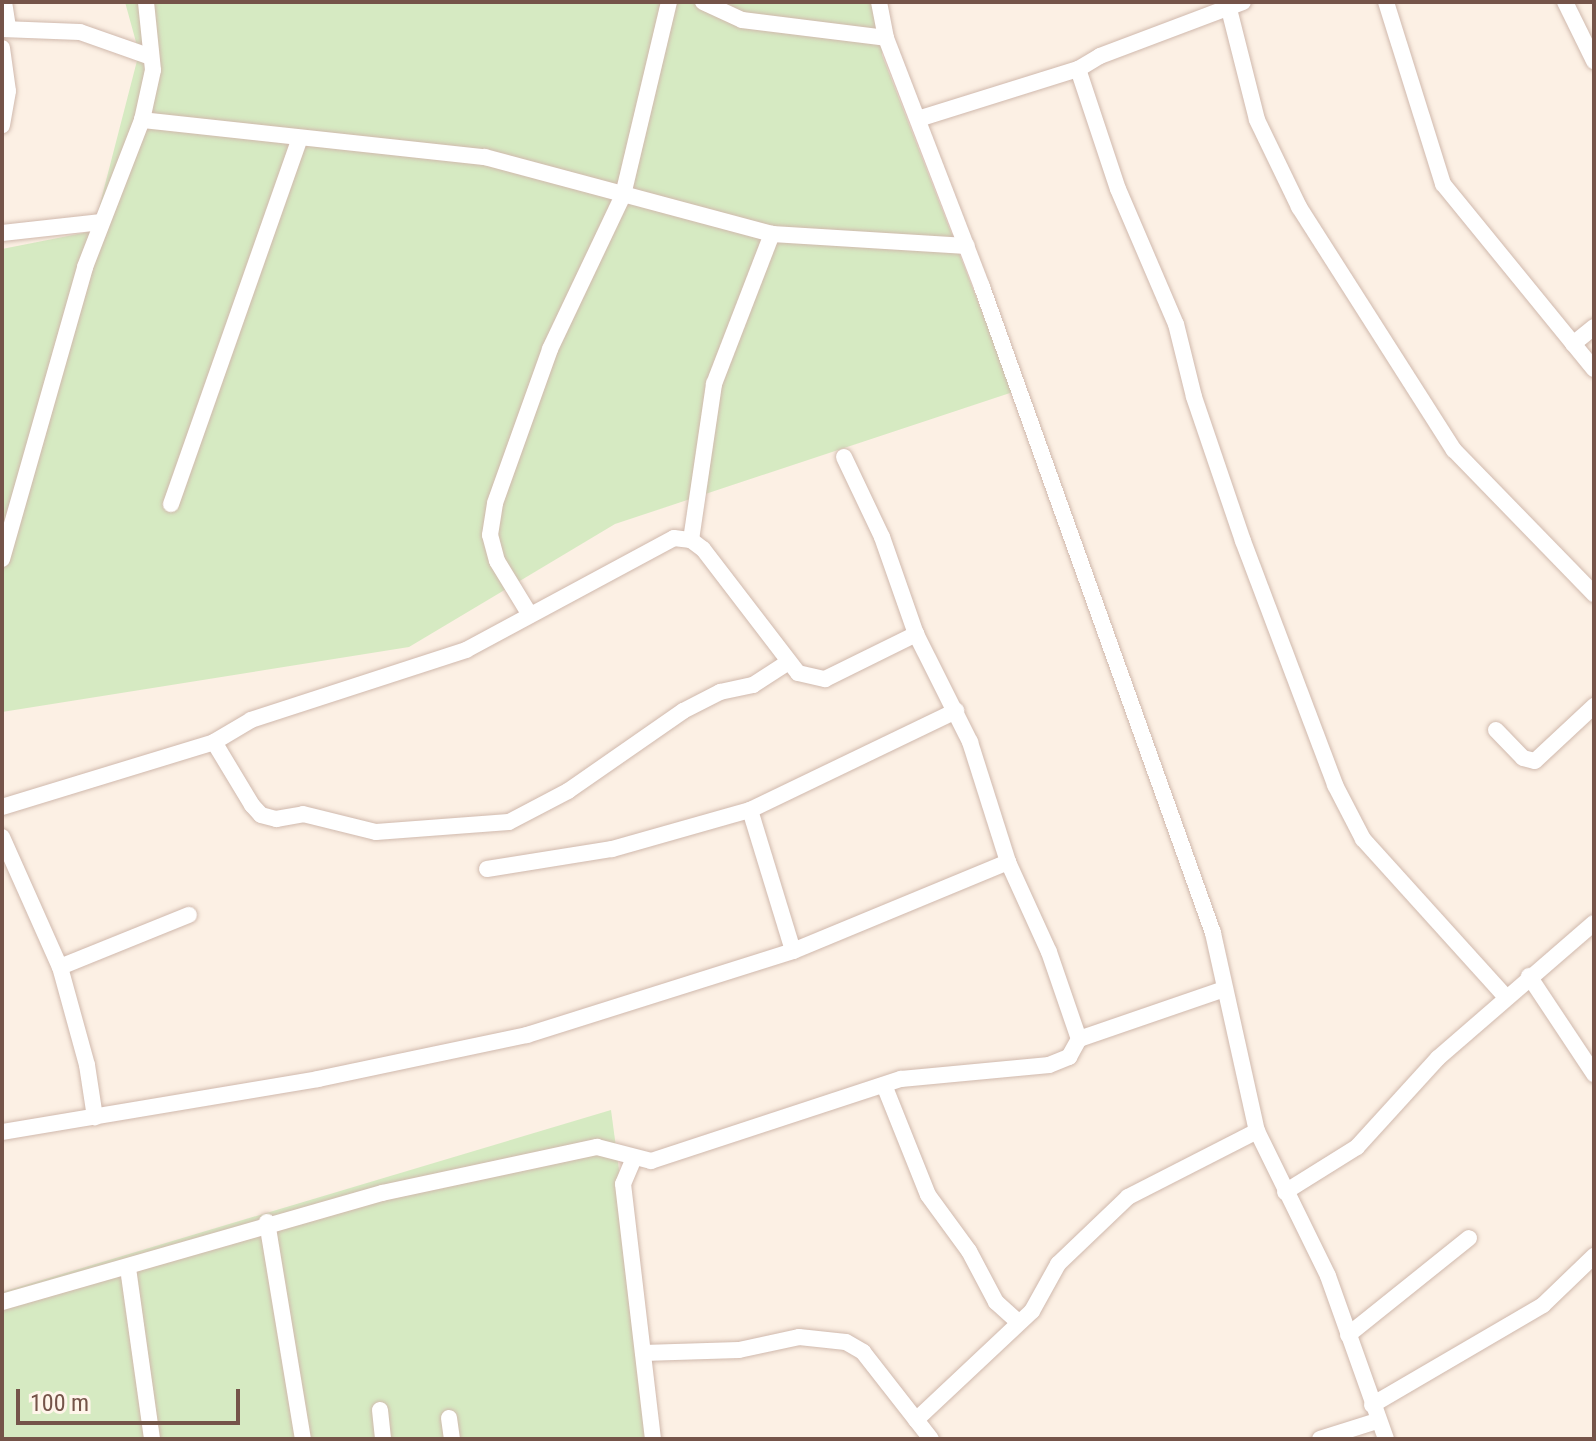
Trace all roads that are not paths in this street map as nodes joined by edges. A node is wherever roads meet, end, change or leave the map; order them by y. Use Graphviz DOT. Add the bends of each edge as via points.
graph roads {
  1 [pos="4,2"];
  2 [pos="146,2"];
  3 [pos="669,2"];
  4 [pos="703,2"];
  5 [pos="741,2"];
  6 [pos="879,2"];
  7 [pos="1386,2"];
  8 [pos="1565,2"];
  9 [pos="1236,5"];
  10 [pos="742,20"];
  11 [pos="5,28"];
  12 [pos="886,38"];
  13 [pos="2,48"];
  14 [pos="151,57"];
  15 [pos="1594,61"];
  16 [pos="1078,69"];
  17 [pos="918,119"];
  18 [pos="142,120"];
  19 [pos="2,125"];
  20 [pos="299,140"];
  21 [pos="623,195"];
  22 [pos="101,222"];
  23 [pos="2,233"];
  24 [pos="772,234"];
  25 [pos="967,246"];
  26 [pos="1594,327"];
  27 [pos="1573,344"];
  28 [pos="1594,369"];
  29 [pos="844,457"];
  30 [pos="171,504"];
  31 [pos="691,540"];
  32 [pos="2,559"];
  33 [pos="1594,594"];
  34 [pos="530,615"];
  35 [pos="916,634"];
  36 [pos="787,663"];
  37 [pos="1594,706"];
  38 [pos="956,711"];
  39 [pos="1496,730"];
  40 [pos="214,742"];
  41 [pos="2,807"];
  42 [pos="750,810"];
  43 [pos="2,837"];
  44 [pos="1008,862"];
  45 [pos="487,869"];
  46 [pos="189,915"];
  47 [pos="1594,923"];
  48 [pos="793,951"];
  49 [pos="60,967"];
  50 [pos="1529,976"];
  51 [pos="1224,989"];
  52 [pos="1506,997"];
  53 [pos="1079,1039"];
  54 [pos="1594,1074"];
  55 [pos="884,1085"];
  56 [pos="95,1117"];
  57 [pos="1257,1131"];
  58 [pos="2,1132"];
  59 [pos="634,1158"];
  60 [pos="1285,1192"];
  61 [pos="267,1222"];
  62 [pos="1469,1238"];
  63 [pos="1594,1256"];
  64 [pos="128,1268"];
  65 [pos="2,1302"];
  66 [pos="1017,1321"];
  67 [pos="1348,1335"];
  68 [pos="643,1353"];
  69 [pos="380,1410"];
  70 [pos="1374,1413"];
  71 [pos="449,1418"];
  72 [pos="916,1420"];
  73 [pos="152,1439"];
  74 [pos="303,1439"];
  75 [pos="383,1439"];
  76 [pos="452,1439"];
  77 [pos="653,1439"];
  78 [pos="931,1439"];
  79 [pos="1320,1439"];
  80 [pos="1386,1439"];
  1 -- 11 [label="street"];
  2 -- 14 [label="street"];
  3 -- 21 [label="street"];
  4 -- 10 [label="street"];
  5 -- 10 [label="street"];
  6 -- 12 [label="street"];
  7 -- 27 [label="street" via="1443,184"];
  8 -- 15 [label="street"];
  9 -- 16 [label="street"];
  9 -- 33 [label="street" via="1257,120 1299,207 1454,450"];
  10 -- 12 [label="street"];
  11 -- 14 [label="street" via="80,32"];
  12 -- 17 [label="street"];
  13 -- 19 [label="street" via="8,91"];
  14 -- 18 [label="street"];
  16 -- 17 [label="street"];
  16 -- 52 [label="street" via="1118,189 1176,324 1194,397 1243,541 1341,799 1376,855"];
  17 -- 25 [label="street"];
  18 -- 20 [label="street"];
  18 -- 22 [label="street"];
  20 -- 21 [label="street" via="485,157"];
  20 -- 30 [label="street"];
  21 -- 24 [label="street"];
  21 -- 34 [label="street" via="550,349 495,503 490,535 497,561"];
  22 -- 23 [label="street"];
  22 -- 32 [label="street"];
  24 -- 25 [label="street"];
  24 -- 31 [label="street" via="714,384"];
  25 -- 51 [label="street" via="1213,933"];
  26 -- 27 [label="street"];
  27 -- 28 [label="street"];
  29 -- 35 [label="street" via="882,537"];
  31 -- 34 [label="street" via="674,538 620,563"];
  31 -- 36 [label="street"];
  34 -- 40 [label="street" via="466,650 251,720"];
  35 -- 36 [label="street" via="825,679 798,673"];
  35 -- 38 [label="street"];
  36 -- 40 [label="street" via="753,685 720,692 683,711 568,791 509,822 376,832 303,814 276,819 261,815"];
  37 -- 39 [label="street" via="1535,761 1523,758"];
  38 -- 42 [label="street"];
  38 -- 44 [label="street" via="987,786"];
  40 -- 41 [label="street"];
  42 -- 45 [label="street" via="612,849"];
  42 -- 48 [label="street"];
  43 -- 49 [label="street"];
  44 -- 48 [label="street"];
  44 -- 53 [label="street" via="1049,952"];
  46 -- 49 [label="street"];
  47 -- 50 [label="street"];
  48 -- 56 [label="street" via="527,1035"];
  49 -- 56 [label="street" via="87,1065"];
  50 -- 52 [label="street"];
  50 -- 54 [label="street"];
  51 -- 53 [label="street"];
  51 -- 57 [label="street"];
  52 -- 60 [label="street" via="1438,1058 1357,1147"];
  53 -- 55 [label="street" via="1069,1057 1049,1065"];
  55 -- 59 [label="street" via="664,1157"];
  55 -- 66 [label="street" via="928,1195 969,1251 996,1302"];
  56 -- 58 [label="street"];
  57 -- 60 [label="street"];
  57 -- 66 [label="street" via="1128,1197 1058,1264 1032,1311"];
  59 -- 61 [label="street" via="597,1147"];
  59 -- 68 [label="street" via="623,1184"];
  60 -- 67 [label="street" via="1328,1276"];
  61 -- 64 [label="street"];
  61 -- 74 [label="street"];
  62 -- 67 [label="street"];
  63 -- 70 [label="street" via="1543,1305"];
  64 -- 65 [label="street"];
  64 -- 73 [label="street"];
  66 -- 72 [label="street"];
  67 -- 70 [label="street"];
  68 -- 72 [label="street" via="739,1350 799,1337 831,1338 863,1352"];
  68 -- 77 [label="street"];
  69 -- 75 [label="street"];
  70 -- 79 [label="street"];
  70 -- 80 [label="street"];
  71 -- 76 [label="street"];
  72 -- 78 [label="street"];
}
